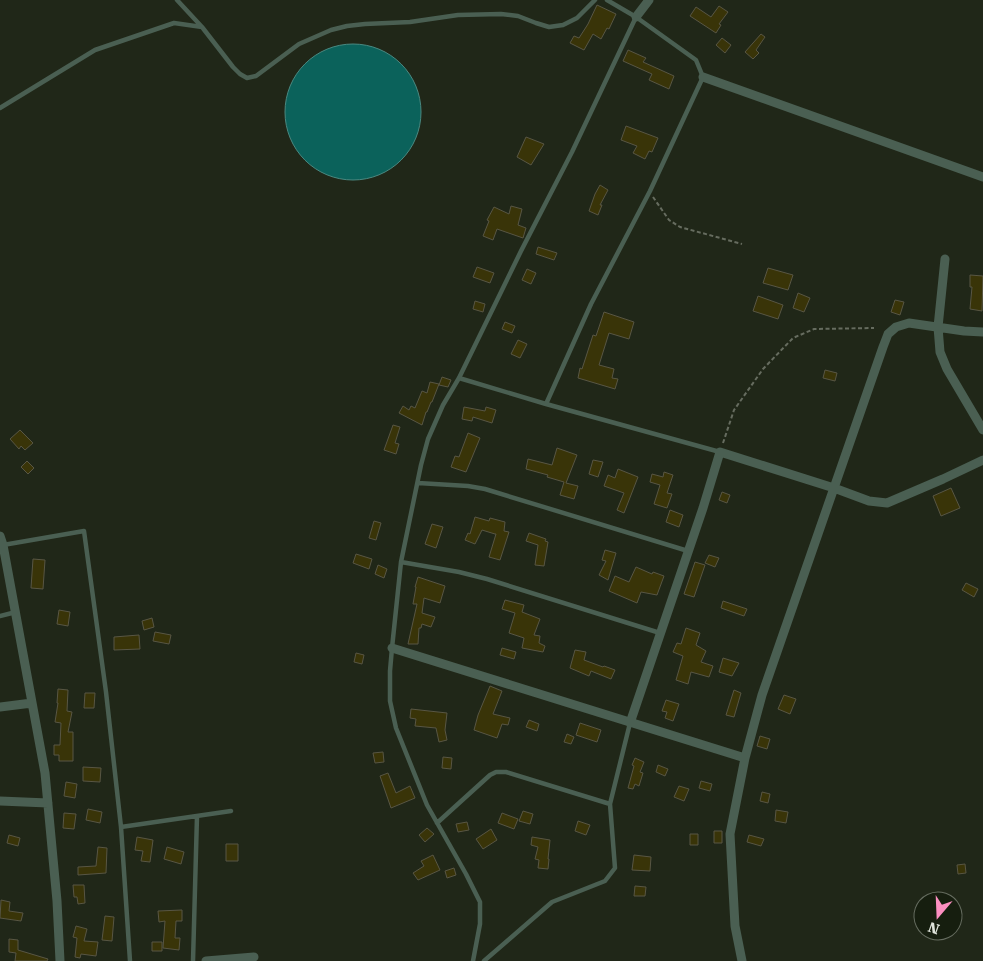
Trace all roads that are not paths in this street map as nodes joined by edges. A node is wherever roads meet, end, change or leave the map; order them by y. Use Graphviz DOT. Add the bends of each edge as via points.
graph roads {
  1 [pos="177,0"];
  2 [pos="595,0"];
  3 [pos="607,0"];
  4 [pos="649,0"];
  5 [pos="636,18"];
  6 [pos="202,27"];
  7 [pos="703,77"];
  8 [pos="0,108"];
  9 [pos="983,176"];
  10 [pos="945,259"];
  11 [pos="938,327"];
  12 [pos="983,332"];
  13 [pos="459,378"];
  14 [pos="546,404"];
  15 [pos="983,430"];
  16 [pos="720,452"];
  17 [pos="983,460"];
  18 [pos="418,483"];
  19 [pos="834,488"];
  20 [pos="1,541"];
  21 [pos="688,551"];
  22 [pos="401,562"];
  23 [pos="16,612"];
  24 [pos="0,616"];
  25 [pos="660,633"];
  26 [pos="392,648"];
  27 [pos="32,703"];
  28 [pos="0,707"];
  29 [pos="630,723"];
  30 [pos="745,758"];
  31 [pos="0,801"];
  32 [pos="48,802"];
  33 [pos="610,804"];
  34 [pos="230,811"];
  35 [pos="197,816"];
  36 [pos="437,823"];
  37 [pos="121,827"];
  38 [pos="256,959"];
  39 [pos="60,961"];
  40 [pos="130,961"];
  41 [pos="193,961"];
  42 [pos="206,961"];
  43 [pos="473,961"];
  44 [pos="484,961"];
  45 [pos="742,961"];
  1 -- 6 [label="lane"];
  2 -- 6 [label="lane" via="577,18 564,25 549,27 518,16 501,14 347,26 299,44 256,76 248,78 233,67"];
  3 -- 5 [label="lane"];
  4 -- 5 [label="street"];
  5 -- 7 [label="lane" via="696,60"];
  5 -- 13 [label="lane"];
  6 -- 8 [label="lane" via="174,23 95,50"];
  7 -- 9 [label="street"];
  7 -- 14 [label="lane" via="650,191 591,304"];
  10 -- 11 [label="street"];
  11 -- 12 [label="street"];
  11 -- 15 [label="street" via="940,352 947,369"];
  11 -- 19 [label="street" via="909,323 888,334"];
  13 -- 14 [label="lane"];
  13 -- 18 [label="lane" via="428,439"];
  14 -- 16 [label="lane"];
  16 -- 19 [label="street"];
  16 -- 21 [label="street"];
  17 -- 19 [label="street" via="887,503 869,501"];
  18 -- 21 [label="lane" via="485,489"];
  18 -- 22 [label="lane"];
  19 -- 30 [label="street" via="762,695"];
  20 -- 23 [label="street"];
  20 -- 37 [label="lane" via="84,531"];
  21 -- 25 [label="street"];
  22 -- 25 [label="lane" via="487,579"];
  22 -- 26 [label="lane"];
  23 -- 24 [label="lane"];
  23 -- 27 [label="street"];
  25 -- 29 [label="street"];
  26 -- 29 [label="street"];
  26 -- 36 [label="lane" via="390,701 396,728"];
  27 -- 28 [label="street"];
  27 -- 32 [label="street"];
  29 -- 30 [label="street"];
  29 -- 33 [label="lane"];
  30 -- 45 [label="street" via="730,834 735,926"];
  31 -- 32 [label="street"];
  32 -- 39 [label="street"];
  33 -- 36 [label="lane" via="506,772 496,772"];
  33 -- 44 [label="lane" via="615,868 605,881 552,902"];
  34 -- 35 [label="lane"];
  35 -- 37 [label="lane"];
  35 -- 41 [label="lane"];
  36 -- 43 [label="lane" via="480,902 480,924"];
  37 -- 40 [label="lane"];
  38 -- 42 [label="street"];
}
